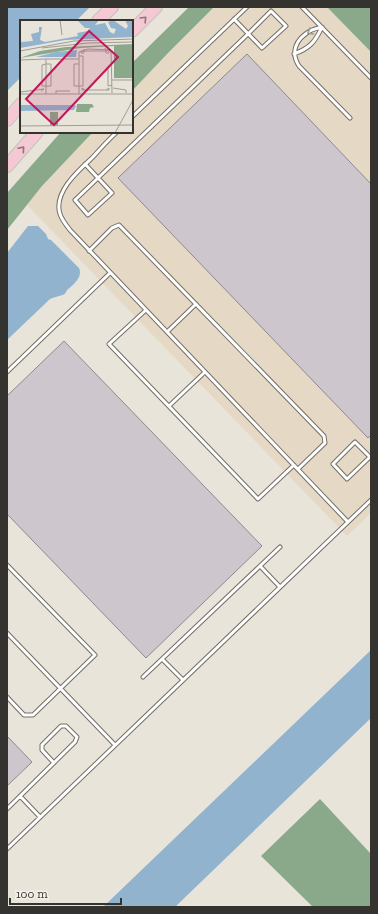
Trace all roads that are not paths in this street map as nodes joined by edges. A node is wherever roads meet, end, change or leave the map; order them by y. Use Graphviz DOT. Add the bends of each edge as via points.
graph roads {
  1 [pos="112,7"];
  2 [pos="156,7"];
  3 [pos="247,7"];
  4 [pos="302,7"];
  5 [pos="234,19"];
  6 [pos="99,20"];
  7 [pos="322,27"];
  8 [pos="133,30"];
  9 [pos="248,34"];
  10 [pos="294,54"];
  11 [pos="371,78"];
  12 [pos="20,105"];
  13 [pos="133,116"];
  14 [pos="350,118"];
  15 [pos="7,120"];
  16 [pos="36,133"];
  17 [pos="116,133"];
  18 [pos="85,164"];
  19 [pos="7,166"];
  20 [pos="98,178"];
  21 [pos="89,251"];
  22 [pos="110,273"];
  23 [pos="196,304"];
  24 [pos="146,310"];
  25 [pos="167,332"];
  26 [pos="7,372"];
  27 [pos="205,372"];
  28 [pos="169,406"];
  29 [pos="370,457"];
  30 [pos="294,465"];
  31 [pos="298,469"];
  32 [pos="371,500"];
  33 [pos="348,522"];
  34 [pos="280,547"];
  35 [pos="7,565"];
  36 [pos="260,566"];
  37 [pos="280,587"];
  38 [pos="7,633"];
  39 [pos="162,658"];
  40 [pos="143,677"];
  41 [pos="183,680"];
  42 [pos="61,689"];
  43 [pos="7,697"];
  44 [pos="115,745"];
  45 [pos="54,763"];
  46 [pos="20,796"];
  47 [pos="7,809"];
  48 [pos="40,817"];
  49 [pos="7,849"];
  1 -- 6 [label="highway"];
  8 -- 2 [label="highway, one-way"];
  3 -- 5 [label="lane"];
  4 -- 7 [label="lane"];
  5 -- 9 [label="lane"];
  5 -- 13 [label="lane"];
  7 -- 10 [label="lane" via="317,38 305,50"];
  7 -- 10 [label="lane, one-way" via="310,31 298,42"];
  7 -- 11 [label="lane"];
  9 -- 9 [label="lane" via="271,11 286,26 262,48"];
  9 -- 20 [label="lane"];
  10 -- 14 [label="lane" via="299,66"];
  12 -- 15 [label="highway"];
  19 -- 16 [label="highway, one-way"];
  17 -- 18 [label="lane"];
  18 -- 20 [label="lane"];
  18 -- 21 [label="lane" via="68,183 59,203 64,222"];
  20 -- 20 [label="lane" via="112,193 88,214 75,200"];
  21 -- 22 [label="lane"];
  21 -- 23 [label="lane" via="112,228 119,225"];
  22 -- 24 [label="lane"];
  22 -- 26 [label="lane"];
  23 -- 25 [label="lane"];
  23 -- 31 [label="lane" via="324,436 325,443"];
  24 -- 25 [label="lane"];
  24 -- 28 [label="lane" via="110,344"];
  25 -- 27 [label="lane"];
  27 -- 28 [label="lane"];
  27 -- 30 [label="lane"];
  28 -- 30 [label="lane" via="258,499"];
  29 -- 29 [label="lane" via="356,442 333,464 347,479"];
  30 -- 31 [label="lane"];
  31 -- 33 [label="lane"];
  32 -- 33 [label="lane"];
  33 -- 37 [label="lane"];
  34 -- 36 [label="lane"];
  35 -- 42 [label="lane" via="95,656"];
  36 -- 37 [label="lane"];
  36 -- 39 [label="lane"];
  37 -- 41 [label="lane"];
  38 -- 42 [label="lane"];
  39 -- 40 [label="lane"];
  39 -- 41 [label="lane"];
  41 -- 44 [label="lane"];
  42 -- 43 [label="lane" via="33,715 24,715"];
  42 -- 44 [label="lane"];
  44 -- 48 [label="lane"];
  45 -- 45 [label="lane" via="42,750 42,745 61,726 66,726 77,737"];
  45 -- 46 [label="lane"];
  46 -- 47 [label="lane"];
  46 -- 48 [label="lane"];
  48 -- 49 [label="lane"];
}
